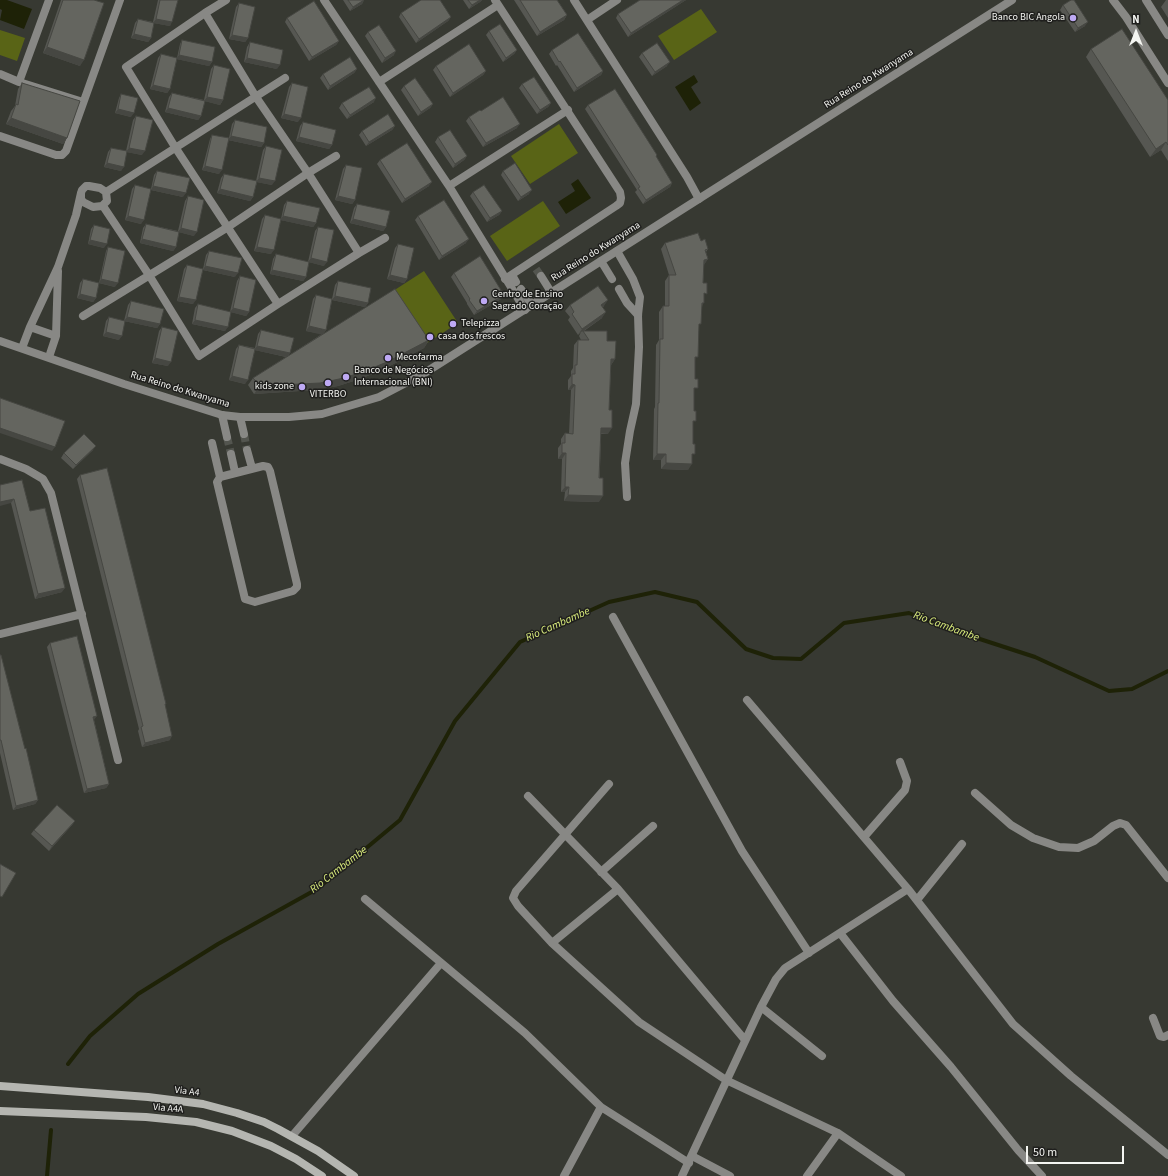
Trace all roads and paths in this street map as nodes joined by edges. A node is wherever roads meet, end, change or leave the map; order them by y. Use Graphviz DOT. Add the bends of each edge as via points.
graph roads {
  1 [pos="49,0"];
  2 [pos="120,0"];
  3 [pos="226,0"];
  4 [pos="324,0"];
  5 [pos="574,0"];
  6 [pos="617,0"];
  7 [pos="1012,0"];
  8 [pos="1113,0"];
  9 [pos="1146,0"];
  10 [pos="497,2"];
  11 [pos="205,13"];
  12 [pos="586,20"];
  13 [pos="1168,35"];
  14 [pos="0,74"];
  15 [pos="285,78"];
  16 [pos="19,82"];
  17 [pos="379,82"];
  18 [pos="1168,83"];
  19 [pos="256,97"];
  20 [pos="83,102"];
  21 [pos="568,110"];
  22 [pos="0,136"];
  23 [pos="175,147"];
  24 [pos="336,156"];
  25 [pos="308,173"];
  26 [pos="449,186"];
  27 [pos="106,192"];
  28 [pos="81,193"];
  29 [pos="699,199"];
  30 [pos="88,205"];
  31 [pos="103,206"];
  32 [pos="76,215"];
  33 [pos="228,226"];
  34 [pos="385,238"];
  35 [pos="617,251"];
  36 [pos="359,253"];
  37 [pos="601,261"];
  38 [pos="58,267"];
  39 [pos="536,269"];
  40 [pos="149,275"];
  41 [pos="612,280"];
  42 [pos="513,281"];
  43 [pos="619,289"];
  44 [pos="552,292"];
  45 [pos="278,304"];
  46 [pos="528,307"];
  47 [pos="638,315"];
  48 [pos="84,316"];
  49 [pos="30,327"];
  50 [pos="56,336"];
  51 [pos="0,341"];
  52 [pos="22,348"];
  53 [pos="49,357"];
  54 [pos="222,415"];
  55 [pos="240,417"];
  56 [pos="244,434"];
  57 [pos="227,437"];
  58 [pos="212,443"];
  59 [pos="247,450"];
  60 [pos="231,454"];
  61 [pos="0,459"];
  62 [pos="252,468"];
  63 [pos="235,472"];
  64 [pos="220,477"];
  65 [pos="627,497"];
  66 [pos="82,614"];
  67 [pos="613,617"];
  68 [pos="0,634"];
  69 [pos="747,700"];
  70 [pos="118,760"];
  71 [pos="900,762"];
  72 [pos="609,784"];
  73 [pos="975,793"];
  74 [pos="528,796"];
  75 [pos="653,826"];
  76 [pos="566,834"];
  77 [pos="864,837"];
  78 [pos="962,844"];
  79 [pos="601,872"];
  80 [pos="1168,878"];
  81 [pos="618,889"];
  82 [pos="908,889"];
  83 [pos="365,898"];
  84 [pos="917,900"];
  85 [pos="840,933"];
  86 [pos="552,943"];
  87 [pos="809,953"];
  88 [pos="441,963"];
  89 [pos="761,1007"];
  90 [pos="1153,1018"];
  91 [pos="1168,1035"];
  92 [pos="746,1040"];
  93 [pos="822,1056"];
  94 [pos="726,1080"];
  95 [pos="0,1086"];
  96 [pos="601,1107"];
  97 [pos="0,1111"];
  98 [pos="838,1133"];
  99 [pos="292,1136"];
  100 [pos="1168,1155"];
  101 [pos="691,1160"];
  102 [pos="322,1176"];
  103 [pos="354,1176"];
  104 [pos="564,1176"];
  105 [pos="682,1176"];
  106 [pos="730,1176"];
  107 [pos="807,1176"];
  108 [pos="901,1176"];
  109 [pos="1042,1176"];
  1 -- 16 [label="street"];
  2 -- 20 [label="street"];
  3 -- 11 [label="street"];
  4 -- 17 [label="street"];
  5 -- 12 [label="street"];
  6 -- 12 [label="street"];
  7 -- 29 [label="street, Rua Reino do Kwanyama"];
  8 -- 18 [label="street"];
  9 -- 13 [label="street"];
  10 -- 17 [label="street"];
  10 -- 21 [label="street"];
  11 -- 19 [label="street"];
  11 -- 23 [label="street" via="126,67"];
  12 -- 29 [label="street"];
  14 -- 16 [label="street"];
  15 -- 19 [label="street"];
  16 -- 20 [label="street"];
  17 -- 26 [label="street"];
  19 -- 23 [label="street"];
  19 -- 25 [label="street"];
  20 -- 22 [label="street" via="66,151 62,155"];
  21 -- 26 [label="street"];
  21 -- 39 [label="street" via="620,192 620,203"];
  23 -- 27 [label="street"];
  23 -- 33 [label="street"];
  24 -- 25 [label="street"];
  25 -- 33 [label="street"];
  25 -- 36 [label="street"];
  26 -- 42 [label="street"];
  27 -- 28 [label="street" via="90,186 84,188"];
  27 -- 31 [label="street" via="108,198"];
  28 -- 30 [label="street" via="81,200"];
  28 -- 32 [label="street"];
  29 -- 35 [label="street, Rua Reino do Kwanyama"];
  30 -- 31 [label="street" via="99,208"];
  30 -- 32 [label="street"];
  31 -- 40 [label="street"];
  32 -- 38 [label="street"];
  33 -- 40 [label="street"];
  33 -- 45 [label="street"];
  34 -- 36 [label="street"];
  35 -- 37 [label="street, Rua Reino do Kwanyama"];
  35 -- 47 [label="street" via="640,297"];
  36 -- 45 [label="street"];
  37 -- 41 [label="street"];
  37 -- 44 [label="street, Rua Reino do Kwanyama"];
  38 -- 49 [label="street"];
  38 -- 50 [label="street"];
  39 -- 42 [label="street"];
  39 -- 44 [label="street"];
  40 -- 45 [label="street" via="199,356"];
  40 -- 48 [label="street"];
  42 -- 46 [label="street"];
  42 -- 46 [label="street"];
  43 -- 47 [label="street"];
  44 -- 46 [label="street, Rua Reino do Kwanyama"];
  46 -- 55 [label="street, Rua Reino do Kwanyama" via="423,374 379,396 322,414"];
  47 -- 65 [label="street" via="640,347 636,404 625,463"];
  49 -- 50 [label="street"];
  49 -- 52 [label="street"];
  50 -- 53 [label="street"];
  51 -- 52 [label="street, Rua Reino do Kwanyama"];
  52 -- 53 [label="street, Rua Reino do Kwanyama"];
  53 -- 54 [label="street, Rua Reino do Kwanyama"];
  54 -- 55 [label="street, Rua Reino do Kwanyama"];
  54 -- 57 [label="street"];
  55 -- 56 [label="street"];
  58 -- 64 [label="street"];
  59 -- 62 [label="street"];
  60 -- 63 [label="street"];
  61 -- 66 [label="street" via="26,468 43,479 51,493"];
  62 -- 63 [label="street"];
  62 -- 64 [label="street" via="263,466 268,467 270,471 297,584 293,591 255,602 245,599 217,485"];
  63 -- 64 [label="street"];
  66 -- 68 [label="street"];
  66 -- 70 [label="street"];
  67 -- 87 [label="street" via="742,851"];
  69 -- 77 [label="street"];
  71 -- 77 [label="street" via="907,781 905,790"];
  72 -- 76 [label="street"];
  73 -- 80 [label="street" via="1011,825 1033,838 1059,848 1078,848 1094,841 1113,826 1120,823 1126,825"];
  74 -- 76 [label="street"];
  75 -- 79 [label="street"];
  76 -- 79 [label="street"];
  76 -- 86 [label="street" via="516,890 513,898"];
  77 -- 82 [label="street"];
  78 -- 84 [label="street"];
  79 -- 81 [label="street"];
  81 -- 86 [label="street"];
  81 -- 92 [label="street"];
  82 -- 84 [label="street"];
  82 -- 85 [label="street"];
  83 -- 88 [label="street"];
  84 -- 100 [label="street" via="1013,1024 1071,1076"];
  85 -- 87 [label="street"];
  85 -- 109 [label="street" via="893,1001"];
  86 -- 94 [label="street" via="639,1022"];
  87 -- 89 [label="street" via="785,968"];
  88 -- 96 [label="street" via="525,1033"];
  88 -- 99 [label="street"];
  89 -- 92 [label="street"];
  89 -- 93 [label="street"];
  90 -- 91 [label="street" via="1160,1036"];
  92 -- 94 [label="street"];
  94 -- 98 [label="street"];
  94 -- 101 [label="street"];
  95 -- 99 [label="main road, Via A4" via="148,1097 203,1104 264,1122"];
  96 -- 101 [label="street"];
  96 -- 104 [label="street"];
  97 -- 102 [label="main road, Via A4A" via="146,1117 196,1122 232,1131 271,1146"];
  98 -- 107 [label="street"];
  98 -- 108 [label="street"];
  99 -- 103 [label="main road, Via A4"];
  101 -- 105 [label="street"];
  101 -- 106 [label="street"];
}
